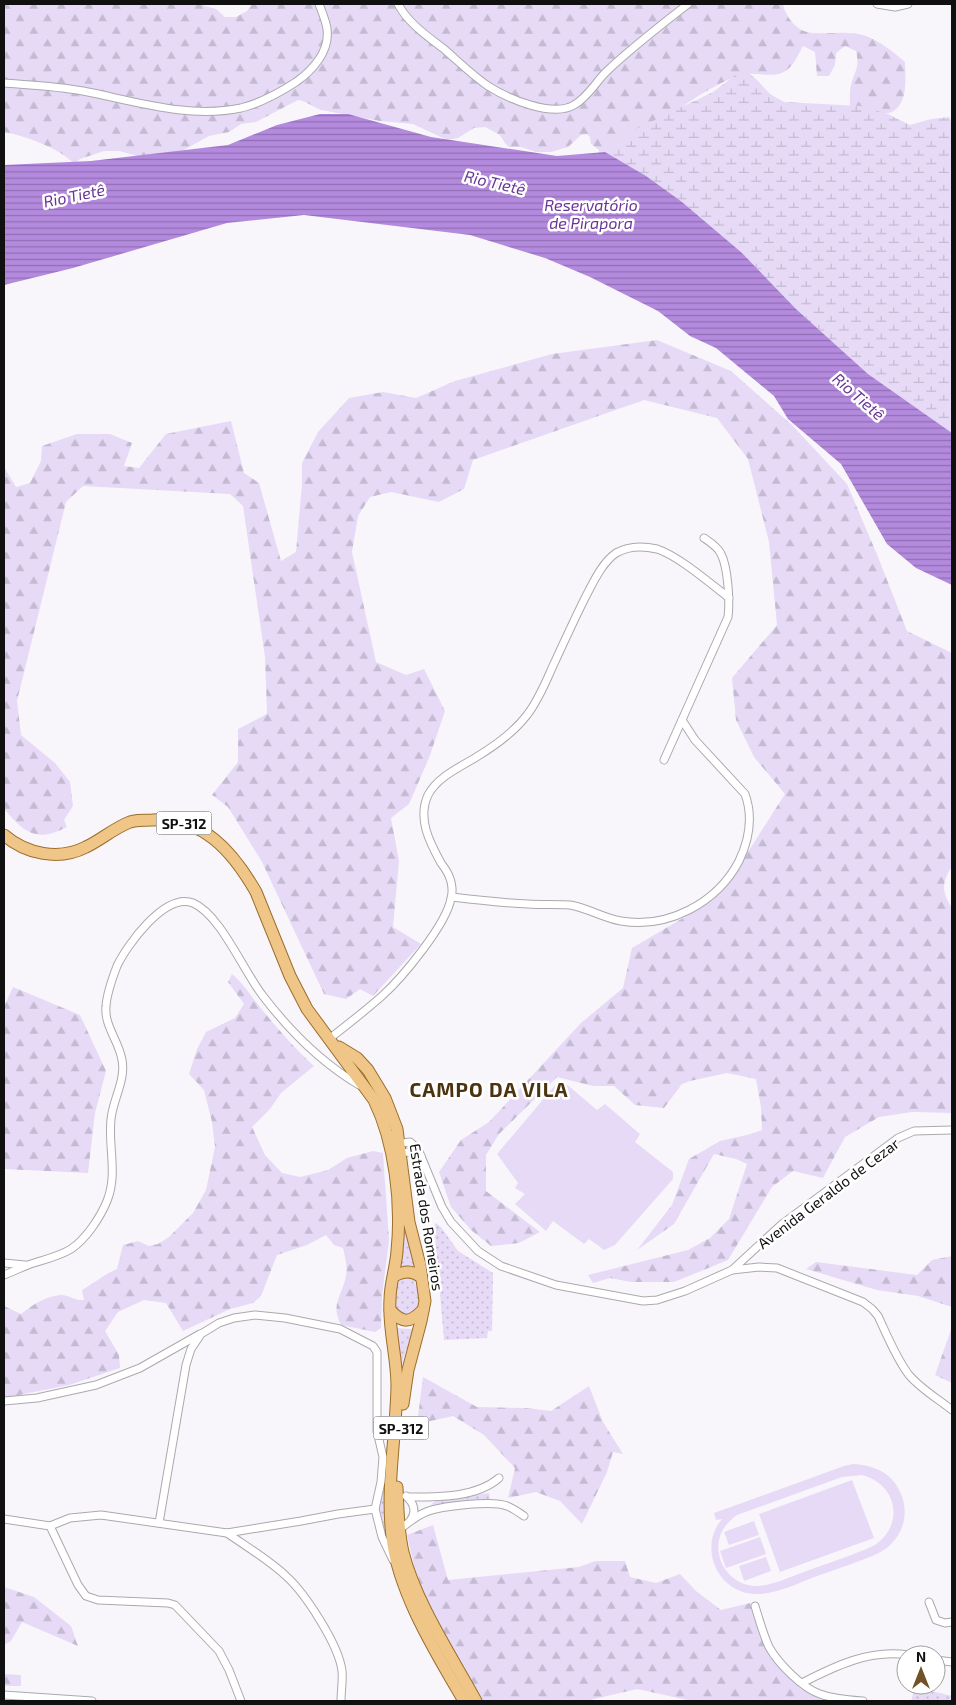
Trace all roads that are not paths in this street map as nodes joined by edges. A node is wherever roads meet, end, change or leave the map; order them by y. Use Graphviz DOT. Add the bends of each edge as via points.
graph roads {
  1 [pos="319,4"];
  2 [pos="398,4"];
  3 [pos="688,4"];
  4 [pos="877,4"];
  5 [pos="908,4"];
  6 [pos="4,83"];
  7 [pos="704,538"];
  8 [pos="729,598"];
  9 [pos="682,720"];
  10 [pos="664,760"];
  11 [pos="4,835"];
  12 [pos="452,897"];
  13 [pos="331,1041"];
  14 [pos="368,1090"];
  15 [pos="385,1098"];
  16 [pos="952,1130"];
  17 [pos="396,1149"];
  18 [pos="421,1156"];
  19 [pos="4,1263"];
  20 [pos="28,1265"];
  21 [pos="732,1270"];
  22 [pos="4,1275"];
  23 [pos="394,1276"];
  24 [pos="421,1277"];
  25 [pos="390,1310"];
  26 [pos="423,1310"];
  27 [pos="201,1334"];
  28 [pos="4,1401"];
  29 [pos="952,1410"];
  30 [pos="392,1447"];
  31 [pos="383,1457"];
  32 [pos="499,1478"];
  33 [pos="398,1490"];
  34 [pos="408,1497"];
  35 [pos="375,1509"];
  36 [pos="524,1516"];
  37 [pos="4,1519"];
  38 [pos="410,1521"];
  39 [pos="159,1523"];
  40 [pos="50,1526"];
  41 [pos="400,1529"];
  42 [pos="227,1533"];
  43 [pos="397,1566"];
  44 [pos="928,1602"];
  45 [pos="755,1606"];
  46 [pos="952,1622"];
  47 [pos="896,1653"];
  48 [pos="802,1683"];
  49 [pos="4,1695"];
  50 [pos="33,1697"];
  51 [pos="18,1701"];
  52 [pos="92,1701"];
  53 [pos="241,1701"];
  54 [pos="341,1701"];
  55 [pos="464,1701"];
  56 [pos="476,1701"];
  57 [pos="862,1701"];
  1 -- 6 [label="street" via="328,37 319,61 304,76 275,95 242,108 208,111 164,108 82,91"];
  2 -- 3 [label="street" via="417,27 488,86 521,102 558,109 573,106 586,97 605,73"];
  4 -- 5 [label="street"];
  7 -- 8 [label="street" via="722,556"];
  8 -- 9 [label="street" via="726,625"];
  8 -- 12 [label="street" via="672,556 657,549 628,548 609,560 594,581 528,713 511,733 452,772 429,793 425,803 427,836 450,876"];
  9 -- 10 [label="street"];
  9 -- 12 [label="street" via="695,740 745,794 749,804 750,821 744,850 732,873 716,892 679,914 639,922 621,921 568,905"];
  11 -- 13 [label="main road, Estrada dos Romeiros / SP-312" via="23,848 55,855 85,848 130,822 160,819 199,828 222,846 249,880 307,1009"];
  12 -- 13 [label="street" via="443,918 412,964"];
  13 -- 14 [label="main road, Estrada dos Romeiros / SP-312"];
  13 -- 15 [label="main road, Estrada dos Romeiros / SP-312" via="357,1058"];
  14 -- 15 [label="street"];
  14 -- 17 [label="main road, Estrada dos Romeiros / SP-312"];
  14 -- 20 [label="street" via="340,1074 276,1012 214,919 193,903 180,902 162,910 136,936 118,964 107,997 106,1017 123,1067 111,1120 113,1175 107,1201 82,1239 71,1248"];
  15 -- 17 [label="main road, Estrada dos Romeiros / SP-312" via="393,1114"];
  16 -- 21 [label="street, Avenida Geraldo de Cezar" via="914,1131 898,1138 782,1224"];
  17 -- 18 [label="street"];
  17 -- 18 [label="street" via="406,1141 415,1145"];
  17 -- 23 [label="main road, Estrada dos Romeiros / SP-312" via="399,1234"];
  17 -- 24 [label="main road, Estrada dos Romeiros / SP-312"];
  18 -- 21 [label="street, Avenida Geraldo de Cezar" via="452,1222 478,1251 501,1266 579,1290 643,1301 685,1291"];
  19 -- 20 [label="street"];
  20 -- 22 [label="street"];
  21 -- 29 [label="street" via="777,1268 863,1302 878,1316 909,1374"];
  23 -- 24 [label="main road" via="412,1272"];
  23 -- 25 [label="main road, Estrada dos Romeiros / SP-312"];
  24 -- 26 [label="main road, Estrada dos Romeiros / SP-312" via="425,1301"];
  25 -- 26 [label="main road" via="399,1319 407,1321"];
  25 -- 30 [label="main road, Estrada dos Romeiros / SP-312" via="397,1375"];
  26 -- 33 [label="main road, Estrada dos Romeiros / SP-312" via="404,1390"];
  27 -- 28 [label="street" via="114,1379 69,1392"];
  27 -- 31 [label="street" via="234,1318 256,1316 340,1329 373,1346 377,1352 377,1431"];
  27 -- 39 [label="street" via="191,1349 186,1366"];
  30 -- 31 [label="street"];
  30 -- 43 [label="main road, Estrada dos Romeiros / SP-312" via="390,1516"];
  31 -- 35 [label="street"];
  32 -- 34 [label="street" via="490,1486 474,1491"];
  33 -- 34 [label="street"];
  33 -- 41 [label="main road, Estrada dos Romeiros / SP-312"];
  34 -- 38 [label="street" via="414,1506"];
  35 -- 42 [label="street"];
  35 -- 43 [label="street" via="386,1547"];
  36 -- 38 [label="street" via="497,1503 438,1509"];
  37 -- 40 [label="street"];
  38 -- 41 [label="street"];
  39 -- 40 [label="street" via="101,1515 70,1518"];
  39 -- 42 [label="street"];
  40 -- 53 [label="street" via="86,1596 98,1600 175,1605 219,1651"];
  41 -- 56 [label="main road, Estrada dos Romeiros / SP-312" via="403,1552 416,1588"];
  42 -- 54 [label="street" via="298,1588 340,1659"];
  43 -- 55 [label="main road, Estrada dos Romeiros / SP-312" via="410,1602"];
  44 -- 46 [label="street" via="936,1620"];
  45 -- 48 [label="street" via="770,1647"];
  47 -- 48 [label="street" via="866,1656"];
  48 -- 57 [label="street" via="818,1694"];
  49 -- 50 [label="street"];
  50 -- 51 [label="street"];
  50 -- 52 [label="street"];
}
